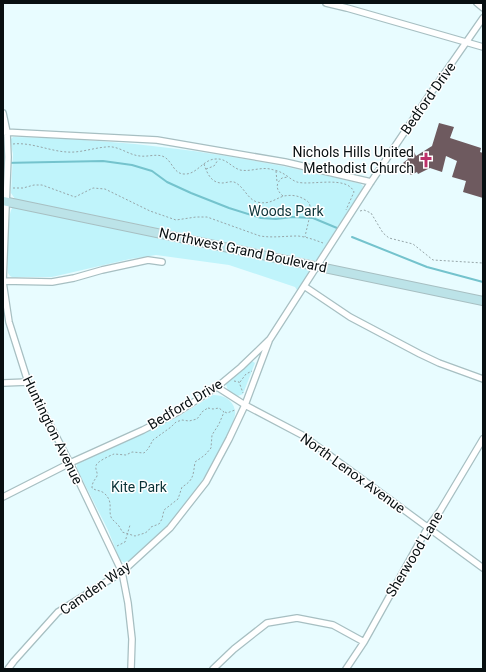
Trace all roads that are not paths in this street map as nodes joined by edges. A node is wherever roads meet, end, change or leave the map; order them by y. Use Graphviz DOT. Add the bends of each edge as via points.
graph roads {
  1 [pos="326,3"];
  2 [pos="477,3"];
  3 [pos="483,8"];
  4 [pos="483,18"];
  5 [pos="466,42"];
  6 [pos="483,47"];
  7 [pos="3,113"];
  8 [pos="5,132"];
  9 [pos="371,182"];
  10 [pos="5,201"];
  11 [pos="162,262"];
  12 [pos="318,266"];
  13 [pos="3,282"];
  14 [pos="304,286"];
  15 [pos="483,301"];
  16 [pos="270,339"];
  17 [pos="483,379"];
  18 [pos="28,382"];
  19 [pos="3,383"];
  20 [pos="217,387"];
  21 [pos="245,403"];
  22 [pos="483,439"];
  23 [pos="70,463"];
  24 [pos="3,496"];
  25 [pos="428,527"];
  26 [pos="483,568"];
  27 [pos="122,572"];
  28 [pos="364,642"];
  29 [pos="8,669"];
  30 [pos="131,669"];
  31 [pos="213,669"];
  32 [pos="346,669"];
  1 -- 5 [label="street"];
  2 -- 3 [label="street"];
  4 -- 5 [label="street, Bedford Drive"];
  5 -- 6 [label="street"];
  5 -- 9 [label="street, Bedford Drive"];
  7 -- 8 [label="street, Huntington Avenue"];
  8 -- 9 [label="street" via="157,140 285,162"];
  8 -- 10 [label="street, Huntington Avenue" via="8,157"];
  9 -- 12 [label="street, Bedford Drive"];
  10 -- 12 [label="street, Northwest Grand Boulevard"];
  10 -- 13 [label="street, Huntington Avenue"];
  11 -- 13 [label="street, Northwest Grand Boulevard" via="148,260 52,282"];
  12 -- 14 [label="street, Bedford Drive"];
  12 -- 15 [label="street, Northwest Grand Boulevard"];
  13 -- 18 [label="street, Huntington Avenue" via="9,322"];
  14 -- 16 [label="street, Bedford Drive"];
  14 -- 17 [label="street, Northwest Grand Boulevard" via="350,317 420,354"];
  16 -- 20 [label="street, Bedford Drive"];
  16 -- 21 [label="street, Camden Way"];
  18 -- 19 [label="street"];
  18 -- 23 [label="street, Huntington Avenue"];
  20 -- 21 [label="street, North Lenox Avenue"];
  20 -- 23 [label="street, Bedford Drive" via="157,423"];
  21 -- 25 [label="street, North Lenox Avenue" via="302,435"];
  21 -- 27 [label="street, Camden Way" via="206,482 170,528"];
  22 -- 25 [label="street, Sherwood Lane"];
  23 -- 24 [label="street, Bedford Drive"];
  23 -- 27 [label="street, Huntington Avenue"];
  25 -- 26 [label="street, North Lenox Avenue"];
  25 -- 28 [label="street, Sherwood Lane"];
  27 -- 29 [label="street, Camden Way" via="58,612"];
  27 -- 30 [label="street, Huntington Avenue" via="132,639"];
  28 -- 31 [label="street" via="333,625 304,619 267,623"];
  28 -- 32 [label="street, Sherwood Lane"];
}
